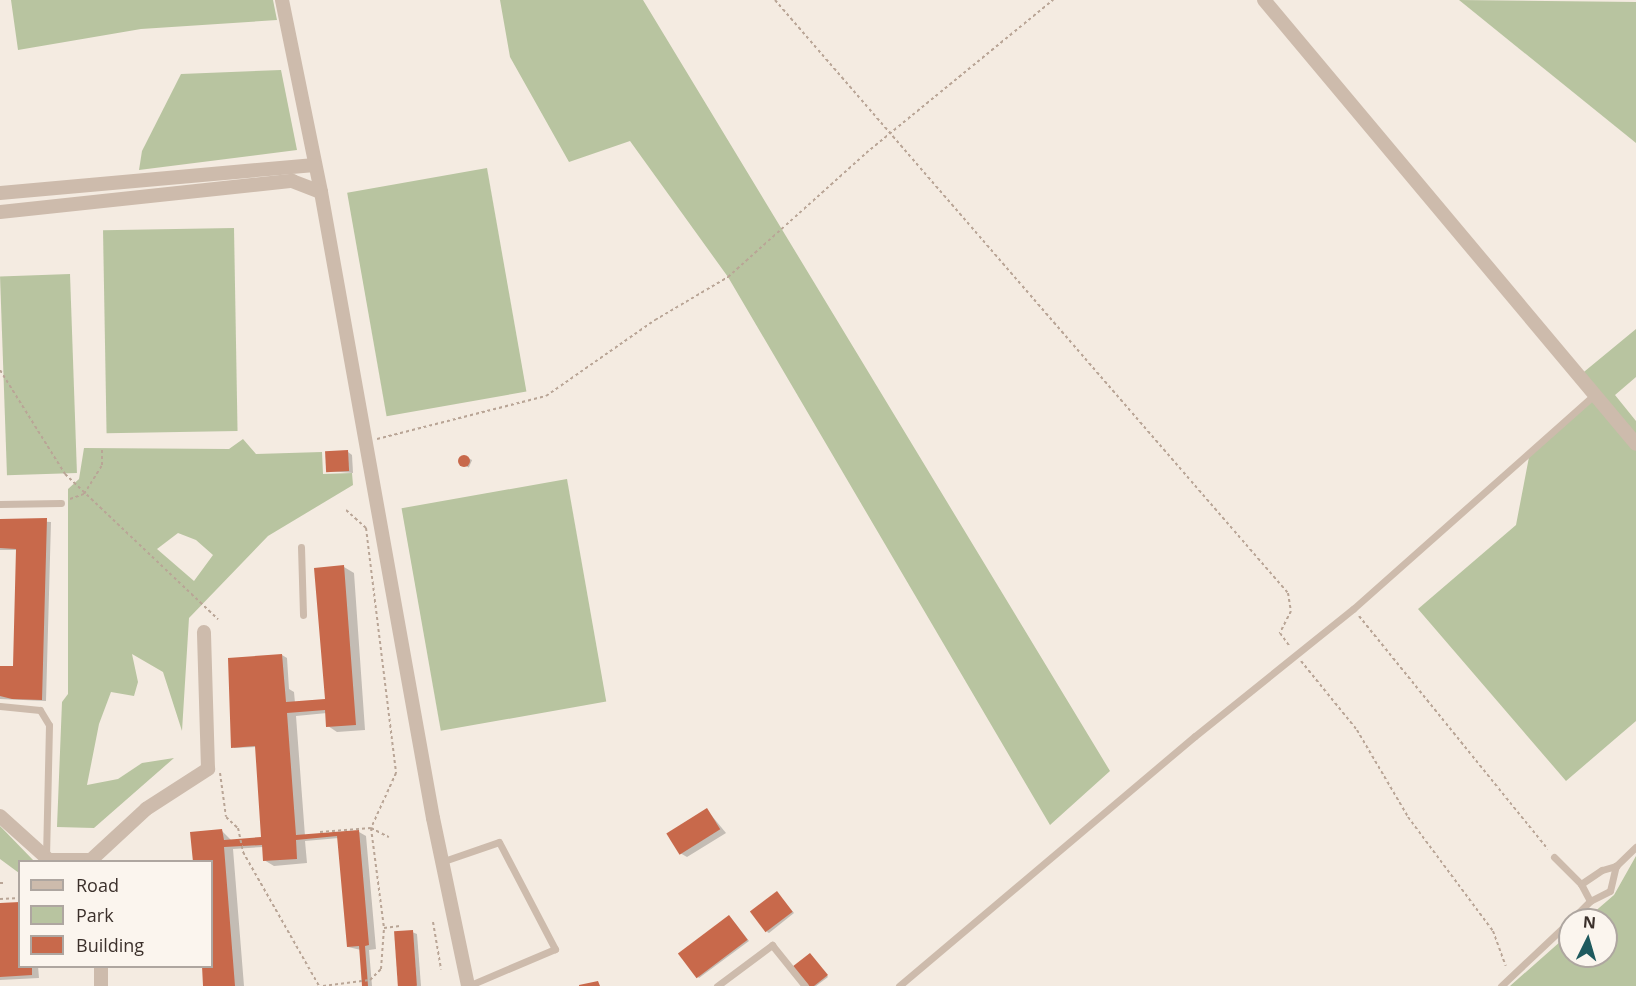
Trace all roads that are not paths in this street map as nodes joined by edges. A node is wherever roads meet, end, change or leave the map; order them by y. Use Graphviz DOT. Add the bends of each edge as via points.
graph roads {
  1 [pos="282,0"];
  2 [pos="1264,0"];
  3 [pos="315,165"];
  4 [pos="123,182"];
  5 [pos="321,192"];
  6 [pos="0,193"];
  7 [pos="125,197"];
  8 [pos="0,212"];
  9 [pos="1595,394"];
  10 [pos="1636,444"];
  11 [pos="61,503"];
  12 [pos="0,504"];
  13 [pos="301,547"];
  14 [pos="303,615"];
  15 [pos="204,632"];
  16 [pos="0,706"];
  17 [pos="0,816"];
  18 [pos="1636,847"];
  19 [pos="1554,857"];
  20 [pos="98,859"];
  21 [pos="49,860"];
  22 [pos="441,862"];
  23 [pos="1616,866"];
  24 [pos="1581,884"];
  25 [pos="1590,901"];
  26 [pos="1583,908"];
  27 [pos="1558,932"];
  28 [pos="100,968"];
  29 [pos="101,986"];
  30 [pos="468,986"];
  31 [pos="717,986"];
  32 [pos="805,986"];
  33 [pos="899,986"];
  34 [pos="1501,986"];
  1 -- 3 [label="street"];
  2 -- 9 [label="street"];
  3 -- 4 [label="street"];
  3 -- 5 [label="street"];
  4 -- 6 [label="street"];
  4 -- 7 [label="street"];
  5 -- 7 [label="street" via="292,181"];
  5 -- 22 [label="street"];
  7 -- 8 [label="street"];
  9 -- 10 [label="street"];
  9 -- 33 [label="lane" via="1353,609"];
  11 -- 12 [label="lane"];
  13 -- 14 [label="lane"];
  15 -- 20 [label="street" via="208,769 146,809"];
  16 -- 21 [label="lane" via="40,710 49,725"];
  17 -- 21 [label="street"];
  18 -- 23 [label="lane"];
  19 -- 24 [label="lane"];
  22 -- 30 [label="street"];
  22 -- 30 [label="lane" via="499,842 555,949"];
  23 -- 24 [label="lane"];
  23 -- 25 [label="lane" via="1610,891"];
  24 -- 25 [label="lane"];
  25 -- 26 [label="lane"];
  27 -- 34 [label="lane"];
  28 -- 29 [label="street"];
  31 -- 32 [label="lane" via="772,945"];
}
